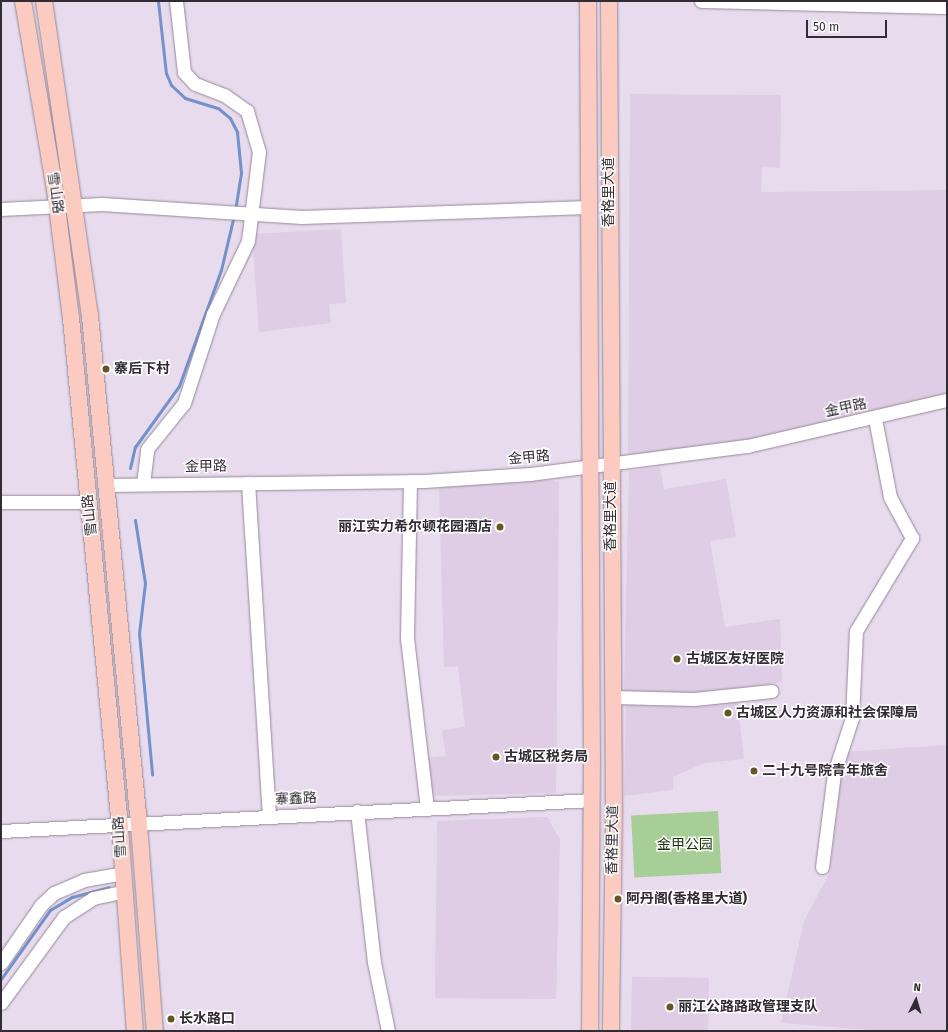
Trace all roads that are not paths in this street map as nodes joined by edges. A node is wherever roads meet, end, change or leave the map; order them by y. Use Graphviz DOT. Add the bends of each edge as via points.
graph roads {
  1 [pos="23,1"];
  2 [pos="44,1"];
  3 [pos="176,1"];
  4 [pos="588,1"];
  5 [pos="609,1"];
  6 [pos="700,1"];
  7 [pos="905,4"];
  8 [pos="947,7"];
  9 [pos="76,206"];
  10 [pos="57,207"];
  11 [pos="588,207"];
  12 [pos="1,209"];
  13 [pos="252,216"];
  14 [pos="947,400"];
  15 [pos="875,418"];
  16 [pos="611,465"];
  17 [pos="590,467"];
  18 [pos="410,481"];
  19 [pos="248,483"];
  20 [pos="143,484"];
  21 [pos="106,485"];
  22 [pos="1,502"];
  23 [pos="88,502"];
  24 [pos="772,692"];
  25 [pos="613,697"];
  26 [pos="592,800"];
  27 [pos="427,808"];
  28 [pos="357,811"];
  29 [pos="269,816"];
  30 [pos="139,823"];
  31 [pos="119,824"];
  32 [pos="1,831"];
  33 [pos="822,867"];
  34 [pos="123,873"];
  35 [pos="124,891"];
  36 [pos="1,963"];
  37 [pos="1,1003"];
  38 [pos="135,1031"];
  39 [pos="155,1031"];
  40 [pos="388,1031"];
  41 [pos="590,1031"];
  42 [pos="611,1031"];
  1 -- 10 [label="main road, 雪山路"];
  2 -- 9 [label="main road, 雪山路"];
  3 -- 13 [label="street" via="181,62 186,76 194,84 232,99 247,111 252,122 259,152"];
  4 -- 11 [label="main road, 香格里大道"];
  5 -- 16 [label="main road, 香格里大道"];
  6 -- 7 [label="street"];
  7 -- 8 [label="street"];
  9 -- 10 [label="street"];
  9 -- 13 [label="street" via="151,206"];
  9 -- 21 [label="main road, 雪山路"];
  10 -- 12 [label="street"];
  10 -- 23 [label="main road, 雪山路"];
  11 -- 13 [label="street"];
  11 -- 17 [label="main road, 香格里大道"];
  13 -- 20 [label="street" via="244,251 213,314 190,392 148,449"];
  14 -- 15 [label="street, 金甲路"];
  15 -- 16 [label="street, 金甲路" via="747,446"];
  15 -- 33 [label="street" via="890,497 912,538 856,631 852,718 834,773"];
  16 -- 17 [label="street, 金甲路"];
  16 -- 25 [label="main road, 香格里大道"];
  17 -- 18 [label="street, 金甲路"];
  17 -- 26 [label="main road, 香格里大道"];
  18 -- 19 [label="street, 金甲路"];
  18 -- 27 [label="street" via="407,638"];
  19 -- 20 [label="street, 金甲路"];
  19 -- 29 [label="street"];
  20 -- 21 [label="street, 金甲路"];
  21 -- 30 [label="main road, 雪山路"];
  22 -- 23 [label="street"];
  23 -- 31 [label="main road, 雪山路"];
  24 -- 25 [label="street" via="694,699"];
  25 -- 42 [label="main road, 香格里大道"];
  26 -- 27 [label="street, 寨鑫路"];
  26 -- 41 [label="main road, 香格里大道"];
  27 -- 28 [label="street, 寨鑫路"];
  28 -- 29 [label="street, 寨鑫路"];
  28 -- 40 [label="street" via="374,962"];
  29 -- 30 [label="street, 寨鑫路"];
  30 -- 31 [label="street, 寨鑫路"];
  30 -- 39 [label="main road, 雪山路"];
  31 -- 32 [label="street, 寨鑫路"];
  31 -- 34 [label="main road, 雪山路"];
  34 -- 35 [label="main road, 雪山路"];
  34 -- 36 [label="street" via="84,880 54,894 41,905"];
  35 -- 37 [label="street" via="93,898 64,916"];
  35 -- 38 [label="main road, 雪山路"];
}
